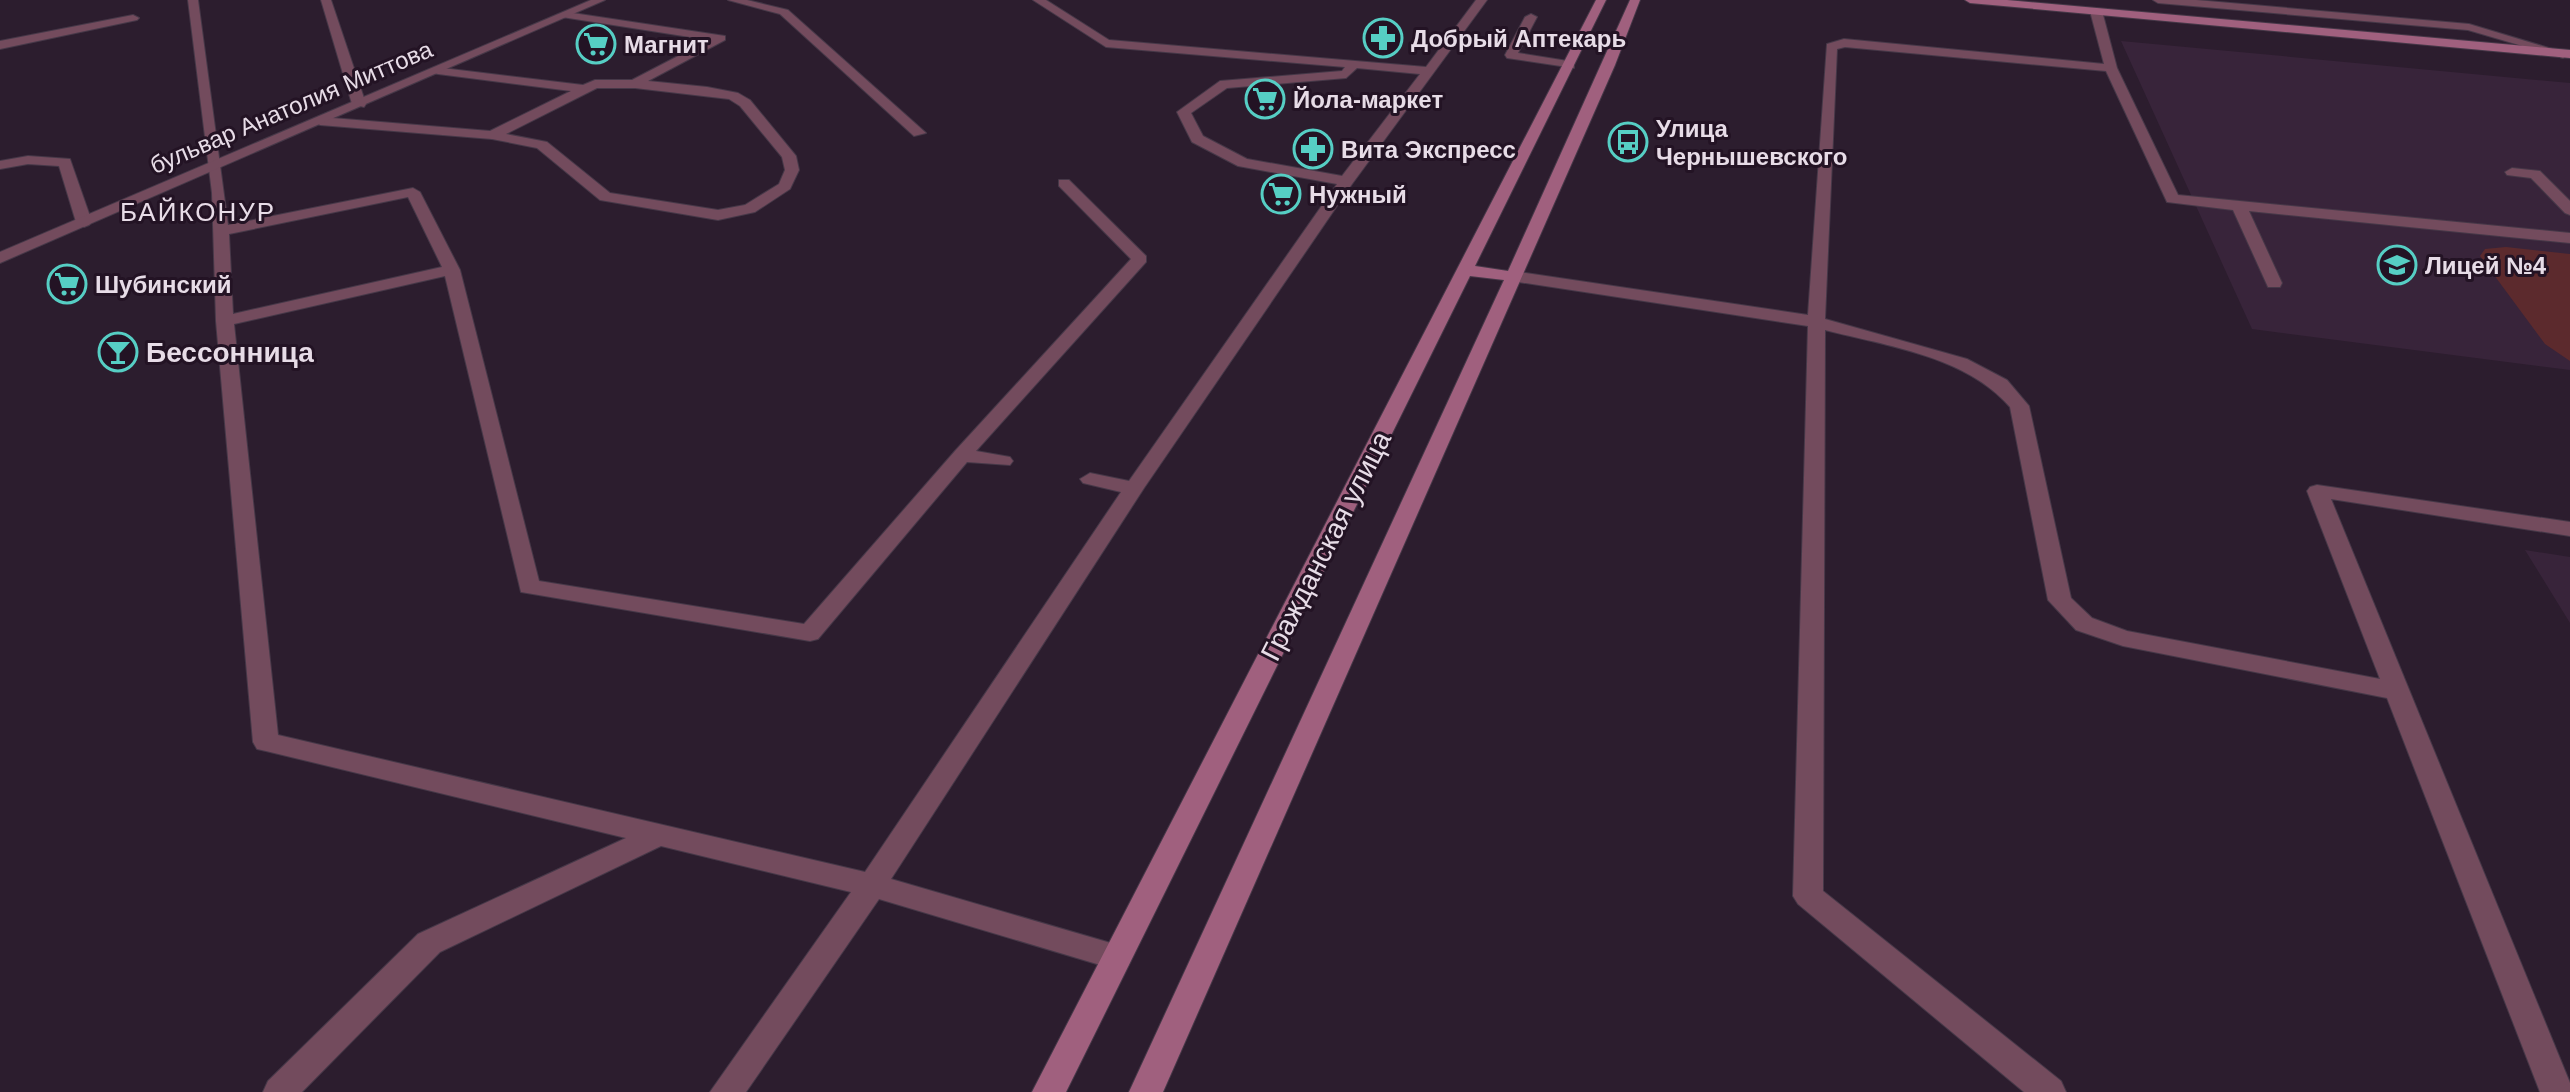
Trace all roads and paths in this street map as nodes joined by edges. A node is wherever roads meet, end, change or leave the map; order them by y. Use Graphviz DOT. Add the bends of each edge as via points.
graph roads {
  1 [pos="193,0"];
  2 [pos="326,0"];
  3 [pos="600,0"];
  4 [pos="733,0"];
  5 [pos="1482,0"];
  6 [pos="1601,0"];
  7 [pos="1635,0"];
  8 [pos="1970,0"];
  9 [pos="2158,0"];
  10 [pos="1047,2"];
  11 [pos="2096,11"];
  12 [pos="566,15"];
  13 [pos="1531,17"];
  14 [pos="133,18"];
  15 [pos="0,45"];
  16 [pos="2566,54"];
  17 [pos="1355,63"];
  18 [pos="1570,65"];
  19 [pos="2111,68"];
  20 [pos="438,70"];
  21 [pos="1429,71"];
  22 [pos="635,84"];
  23 [pos="584,89"];
  24 [pos="359,104"];
  25 [pos="320,121"];
  26 [pos="919,133"];
  27 [pos="492,135"];
  28 [pos="0,165"];
  29 [pos="215,166"];
  30 [pos="2512,172"];
  31 [pos="1346,181"];
  32 [pos="1064,183"];
  33 [pos="2239,206"];
  34 [pos="2570,210"];
  35 [pos="84,222"];
  36 [pos="221,231"];
  37 [pos="2570,238"];
  38 [pos="0,258"];
  39 [pos="452,270"];
  40 [pos="1463,270"];
  41 [pos="1512,276"];
  42 [pos="2274,283"];
  43 [pos="225,321"];
  44 [pos="1817,322"];
  45 [pos="962,455"];
  46 [pos="1003,461"];
  47 [pos="1090,479"];
  48 [pos="1134,488"];
  49 [pos="2570,529"];
  50 [pos="2395,691"];
  51 [pos="658,835"];
  52 [pos="872,885"];
  53 [pos="1117,957"];
  54 [pos="280,1092"];
  55 [pos="727,1092"];
  56 [pos="1049,1092"];
  57 [pos="1146,1092"];
  58 [pos="2049,1092"];
  59 [pos="2557,1092"];
  1 -- 29 [label="street"];
  2 -- 24 [label="street"];
  3 -- 12 [label="street, бульвар Анатолия Миттова"];
  4 -- 26 [label="street" via="784,12"];
  5 -- 21 [label="street"];
  6 -- 18 [label="main road, Гражданская улица"];
  7 -- 41 [label="main road, Гражданская улица"];
  8 -- 11 [label="main road"];
  9 -- 16 [label="street" via="2469,27"];
  10 -- 17 [label="street" via="1106,43"];
  11 -- 16 [label="main road"];
  11 -- 19 [label="street"];
  12 -- 20 [label="street, бульвар Анатолия Миттова"];
  12 -- 22 [label="street" via="721,38"];
  13 -- 18 [label="street" via="1511,55"];
  14 -- 15 [label="street"];
  17 -- 21 [label="street"];
  17 -- 31 [label="street" via="1346,74 1224,84 1184,112 1197,139 1243,163"];
  18 -- 40 [label="main road, Гражданская улица"];
  19 -- 33 [label="street" via="2172,199"];
  19 -- 44 [label="street" via="1844,43 1831,47"];
  20 -- 23 [label="street"];
  20 -- 24 [label="street, бульвар Анатолия Миттова"];
  21 -- 31 [label="street"];
  22 -- 23 [label="street"];
  22 -- 27 [label="street" via="707,91 745,103 789,156 792,170 785,186 750,209 718,215 605,197 542,145"];
  23 -- 27 [label="street"];
  24 -- 25 [label="street, бульвар Анатолия Миттова"];
  25 -- 27 [label="street"];
  25 -- 29 [label="street, бульвар Анатолия Миттова"];
  28 -- 35 [label="street" via="65,162"];
  29 -- 35 [label="street, бульвар Анатолия Миттова"];
  29 -- 36 [label="street"];
  30 -- 34 [label="street" via="2535,174"];
  31 -- 48 [label="street"];
  32 -- 45 [label="street" via="1140,259"];
  33 -- 37 [label="street"];
  33 -- 42 [label="street"];
  35 -- 38 [label="street, бульвар Анатолия Миттова"];
  36 -- 39 [label="street" via="413,192"];
  36 -- 43 [label="street"];
  39 -- 43 [label="street"];
  39 -- 45 [label="street" via="529,587 810,633"];
  40 -- 41 [label="main road"];
  40 -- 53 [label="main road, Гражданская улица"];
  41 -- 44 [label="street"];
  41 -- 57 [label="main road, Гражданская улица"];
  43 -- 51 [label="street" via="266,742"];
  44 -- 50 [label="street" via="1961,363 2000,384 2019,406 2060,600 2084,624 2123,638"];
  44 -- 58 [label="street" via="1808,896"];
  45 -- 46 [label="street"];
  47 -- 48 [label="street"];
  48 -- 52 [label="street"];
  49 -- 50 [label="street" via="2317,491"];
  50 -- 59 [label="street"];
  51 -- 52 [label="street"];
  51 -- 54 [label="street" via="429,943"];
  52 -- 53 [label="street"];
  52 -- 55 [label="street"];
  53 -- 56 [label="main road, Гражданская улица"];
}
